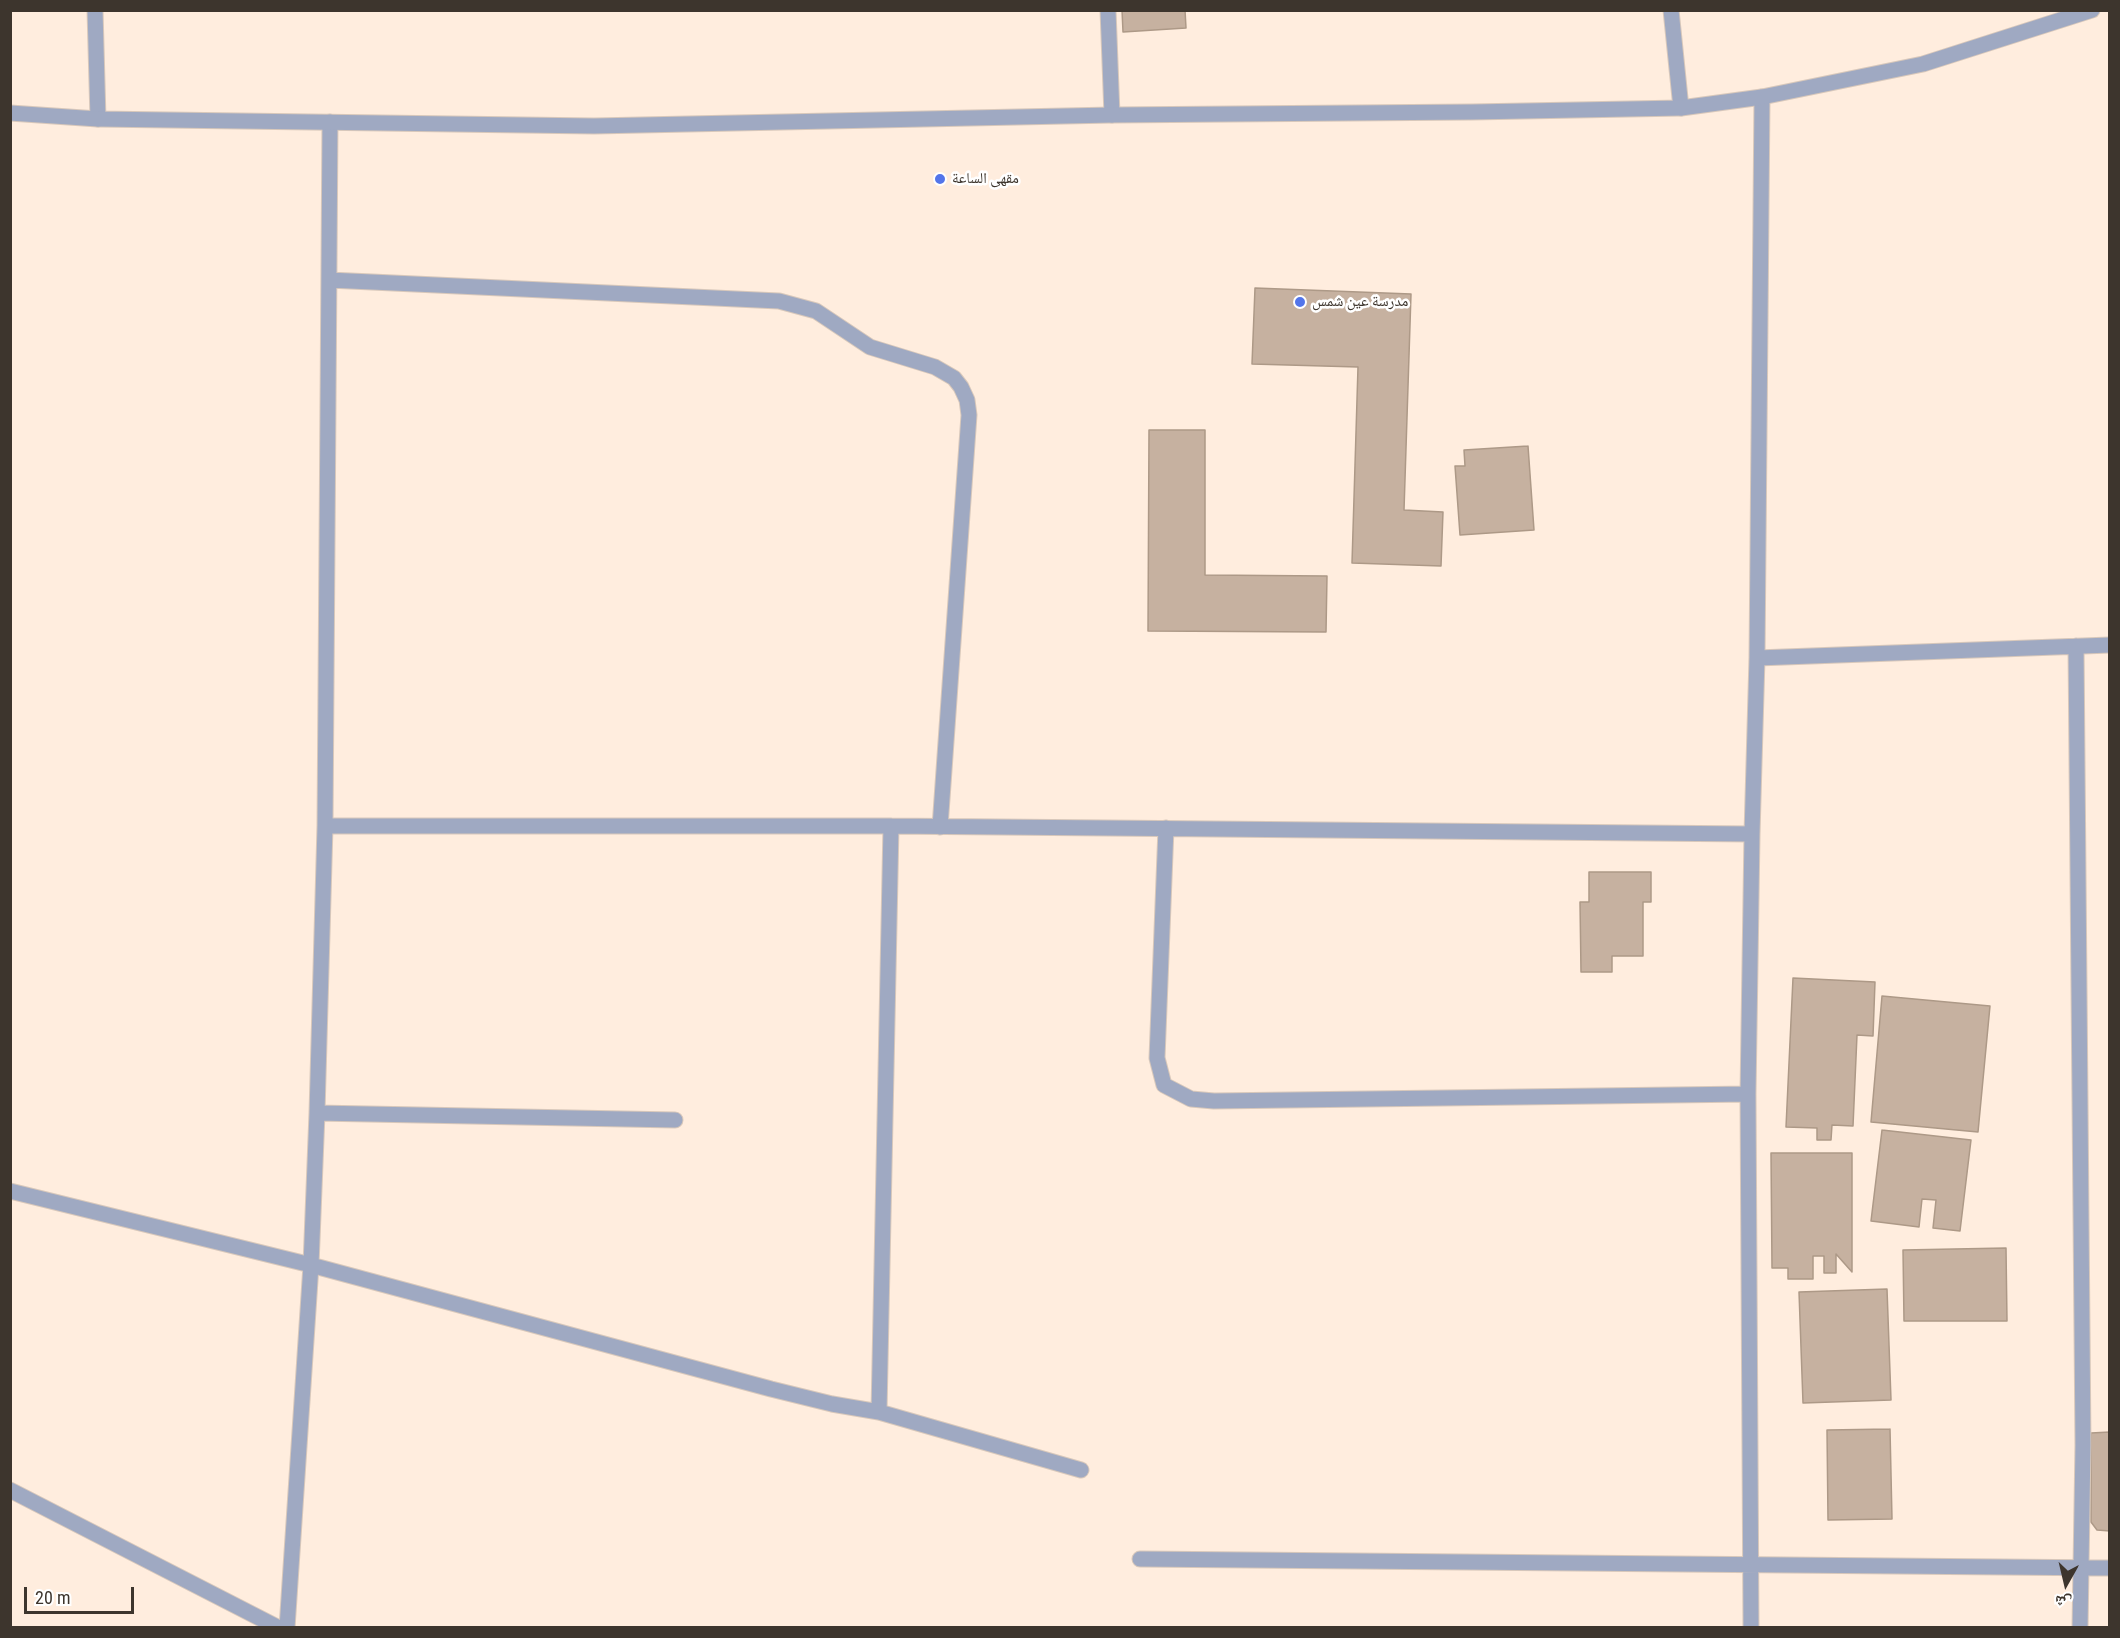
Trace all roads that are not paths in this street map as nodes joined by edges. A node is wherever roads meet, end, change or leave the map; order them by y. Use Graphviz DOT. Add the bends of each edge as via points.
graph roads {
  1 [pos="95,10"];
  2 [pos="1108,10"];
  3 [pos="1671,10"];
  4 [pos="2092,10"];
  5 [pos="1762,97"];
  6 [pos="1681,108"];
  7 [pos="10,113"];
  8 [pos="1112,115"];
  9 [pos="98,119"];
  10 [pos="330,122"];
  11 [pos="329,280"];
  12 [pos="2109,645"];
  13 [pos="2076,646"];
  14 [pos="1757,658"];
  15 [pos="325,826"];
  16 [pos="891,826"];
  17 [pos="940,827"];
  18 [pos="1166,828"];
  19 [pos="1752,834"];
  20 [pos="1748,1094"];
  21 [pos="317,1113"];
  22 [pos="675,1120"];
  23 [pos="10,1191"];
  24 [pos="311,1265"];
  25 [pos="879,1412"];
  26 [pos="1082,1470"];
  27 [pos="10,1490"];
  28 [pos="1140,1559"];
  29 [pos="1751,1565"];
  30 [pos="2109,1568"];
  31 [pos="2081,1569"];
  32 [pos="279,1628"];
  33 [pos="287,1628"];
  34 [pos="1751,1628"];
  35 [pos="2080,1628"];
  1 -- 9 [label="street"];
  2 -- 8 [label="street"];
  3 -- 6 [label="street"];
  4 -- 5 [label="street" via="1923,64"];
  5 -- 6 [label="street"];
  5 -- 14 [label="street"];
  6 -- 8 [label="street"];
  7 -- 9 [label="street"];
  8 -- 10 [label="street" via="594,126"];
  9 -- 10 [label="street"];
  10 -- 11 [label="street"];
  11 -- 15 [label="street"];
  11 -- 17 [label="street" via="779,301 816,311 870,347 935,367 954,378 967,400 969,415"];
  12 -- 13 [label="street"];
  13 -- 14 [label="street"];
  13 -- 31 [label="street"];
  14 -- 19 [label="street"];
  15 -- 16 [label="street"];
  15 -- 21 [label="street"];
  16 -- 17 [label="street"];
  16 -- 25 [label="street"];
  17 -- 18 [label="street"];
  18 -- 19 [label="street"];
  18 -- 20 [label="street" via="1157,1058 1164,1084 1191,1099"];
  19 -- 20 [label="street"];
  20 -- 29 [label="street"];
  21 -- 22 [label="street"];
  21 -- 24 [label="street"];
  23 -- 24 [label="street"];
  24 -- 25 [label="street" via="760,1386"];
  24 -- 33 [label="street"];
  25 -- 26 [label="street"];
  27 -- 32 [label="street"];
  28 -- 29 [label="street"];
  29 -- 31 [label="street"];
  29 -- 34 [label="street"];
  30 -- 31 [label="street"];
  31 -- 35 [label="street"];
}
